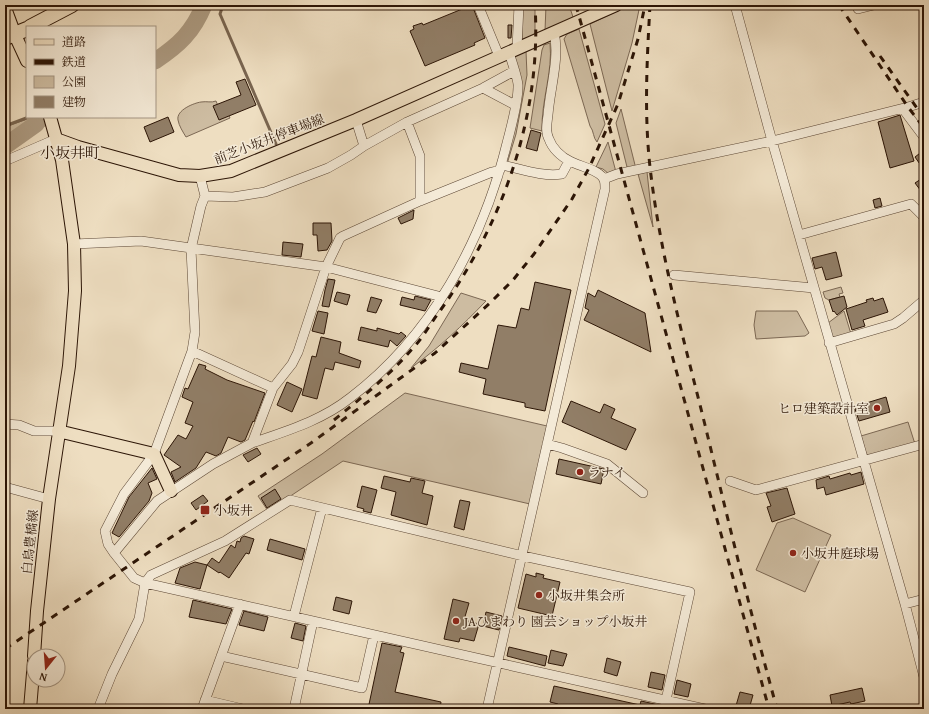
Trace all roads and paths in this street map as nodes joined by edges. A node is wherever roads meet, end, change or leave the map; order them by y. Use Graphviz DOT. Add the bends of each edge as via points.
graph roads {
  1 [pos="72,5"];
  2 [pos="478,5"];
  3 [pos="519,5"];
  4 [pos="616,5"];
  5 [pos="735,5"];
  6 [pos="874,5"];
  7 [pos="5,8"];
  8 [pos="858,9"];
  9 [pos="32,26"];
  10 [pos="554,32"];
  11 [pos="16,34"];
  12 [pos="509,52"];
  13 [pos="26,59"];
  14 [pos="514,71"];
  15 [pos="483,88"];
  16 [pos="924,102"];
  17 [pos="515,105"];
  18 [pos="903,109"];
  19 [pos="50,118"];
  20 [pos="356,120"];
  21 [pos="407,122"];
  22 [pos="924,137"];
  23 [pos="56,139"];
  24 [pos="772,141"];
  25 [pos="364,146"];
  26 [pos="5,160"];
  27 [pos="569,161"];
  28 [pos="501,168"];
  29 [pos="200,176"];
  30 [pos="604,179"];
  31 [pos="205,196"];
  32 [pos="420,201"];
  33 [pos="924,218"];
  34 [pos="799,235"];
  35 [pos="74,244"];
  36 [pos="192,249"];
  37 [pos="326,267"];
  38 [pos="674,275"];
  39 [pos="814,288"];
  40 [pos="442,297"];
  41 [pos="924,300"];
  42 [pos="829,343"];
  43 [pos="192,351"];
  44 [pos="274,388"];
  45 [pos="5,424"];
  46 [pos="58,431"];
  47 [pos="252,444"];
  48 [pos="547,444"];
  49 [pos="924,444"];
  50 [pos="154,454"];
  51 [pos="863,460"];
  52 [pos="730,481"];
  53 [pos="5,488"];
  54 [pos="171,491"];
  55 [pos="643,493"];
  56 [pos="49,499"];
  57 [pos="322,508"];
  58 [pos="114,553"];
  59 [pos="523,556"];
  60 [pos="145,582"];
  61 [pos="924,599"];
  62 [pos="240,604"];
  63 [pos="905,604"];
  64 [pos="294,616"];
  65 [pos="313,621"];
  66 [pos="374,635"];
  67 [pos="35,648"];
  68 [pos="221,656"];
  69 [pos="497,663"];
  70 [pos="301,675"];
  71 [pos="924,677"];
  72 [pos="32,688"];
  73 [pos="204,705"];
  74 [pos="665,705"];
  75 [pos="924,708"];
  76 [pos="30,709"];
  77 [pos="98,709"];
  78 [pos="243,709"];
  79 [pos="294,709"];
  80 [pos="487,709"];
  81 [pos="705,709"];
  82 [pos="918,709"];
  1 -- 9 [label="highway"];
  2 -- 12 [label="street"];
  3 -- 12 [label="street"];
  4 -- 10 [label="main road, 前芝小坂井停車場線"];
  5 -- 24 [label="street"];
  6 -- 8 [label="street"];
  7 -- 11 [label="main road"];
  10 -- 12 [label="main road, 前芝小坂井停車場線"];
  10 -- 27 [label="street" via="556,50 547,133 558,153"];
  11 -- 13 [label="main road"];
  12 -- 14 [label="street"];
  12 -- 20 [label="main road, 前芝小坂井停車場線"];
  14 -- 15 [label="street"];
  14 -- 17 [label="street" via="519,86"];
  15 -- 17 [label="street"];
  15 -- 21 [label="street"];
  16 -- 18 [label="street"];
  17 -- 28 [label="street"];
  18 -- 22 [label="street"];
  18 -- 24 [label="street"];
  19 -- 23 [label="main road"];
  20 -- 25 [label="street"];
  20 -- 29 [label="main road, 前芝小坂井停車場線" via="231,171"];
  21 -- 25 [label="street"];
  21 -- 32 [label="street" via="420,156"];
  23 -- 26 [label="street"];
  23 -- 29 [label="main road, 前芝小坂井停車場線" via="158,170"];
  23 -- 35 [label="main road" via="62,160"];
  24 -- 30 [label="street" via="617,174"];
  24 -- 34 [label="street"];
  25 -- 31 [label="street" via="328,168 265,192 233,197"];
  27 -- 28 [label="street" via="562,174 555,175"];
  27 -- 30 [label="street" via="589,168"];
  28 -- 32 [label="street"];
  28 -- 40 [label="street" via="478,227"];
  29 -- 31 [label="street"];
  30 -- 48 [label="street" via="604,195"];
  31 -- 36 [label="street"];
  32 -- 37 [label="street" via="340,238"];
  33 -- 34 [label="street" via="911,204"];
  34 -- 39 [label="street"];
  35 -- 36 [label="street" via="141,241"];
  35 -- 46 [label="main road" via="75,291 70,351"];
  36 -- 37 [label="street"];
  36 -- 43 [label="street" via="195,332"];
  37 -- 40 [label="street"];
  37 -- 44 [label="street" via="298,352"];
  38 -- 39 [label="street"];
  39 -- 42 [label="street"];
  40 -- 47 [label="street" via="409,344 384,370 350,398 324,416"];
  41 -- 42 [label="street" via="894,324"];
  42 -- 51 [label="street"];
  43 -- 44 [label="street"];
  43 -- 50 [label="street"];
  44 -- 47 [label="street"];
  45 -- 46 [label="street" via="19,425 34,431"];
  46 -- 50 [label="main road"];
  46 -- 56 [label="main road, 白鳥豊橋線"];
  47 -- 54 [label="street" via="213,464"];
  48 -- 55 [label="street" via="607,464"];
  48 -- 59 [label="street"];
  49 -- 51 [label="street"];
  50 -- 54 [label="main road"];
  50 -- 58 [label="street" via="124,494 106,531 108,544"];
  51 -- 52 [label="street" via="756,490"];
  51 -- 63 [label="street"];
  53 -- 56 [label="street"];
  54 -- 58 [label="street" via="157,501"];
  56 -- 67 [label="main road, 白鳥豊橋線"];
  57 -- 59 [label="street"];
  57 -- 60 [label="street" via="290,500 225,541 150,575"];
  57 -- 64 [label="street"];
  58 -- 60 [label="street" via="134,578"];
  59 -- 69 [label="street"];
  59 -- 74 [label="street" via="690,592"];
  60 -- 62 [label="street"];
  60 -- 77 [label="street" via="139,620"];
  61 -- 63 [label="street"];
  62 -- 64 [label="street"];
  62 -- 68 [label="street"];
  63 -- 71 [label="street"];
  64 -- 65 [label="street"];
  65 -- 66 [label="street"];
  65 -- 70 [label="street"];
  66 -- 69 [label="street"];
  66 -- 70 [label="street" via="362,688"];
  68 -- 70 [label="street"];
  68 -- 73 [label="street"];
  69 -- 74 [label="street"];
  69 -- 80 [label="street"];
  70 -- 79 [label="street"];
  72 -- 76 [label="main road"];
  73 -- 78 [label="street"];
  74 -- 81 [label="street"];
  75 -- 82 [label="street"];
}
